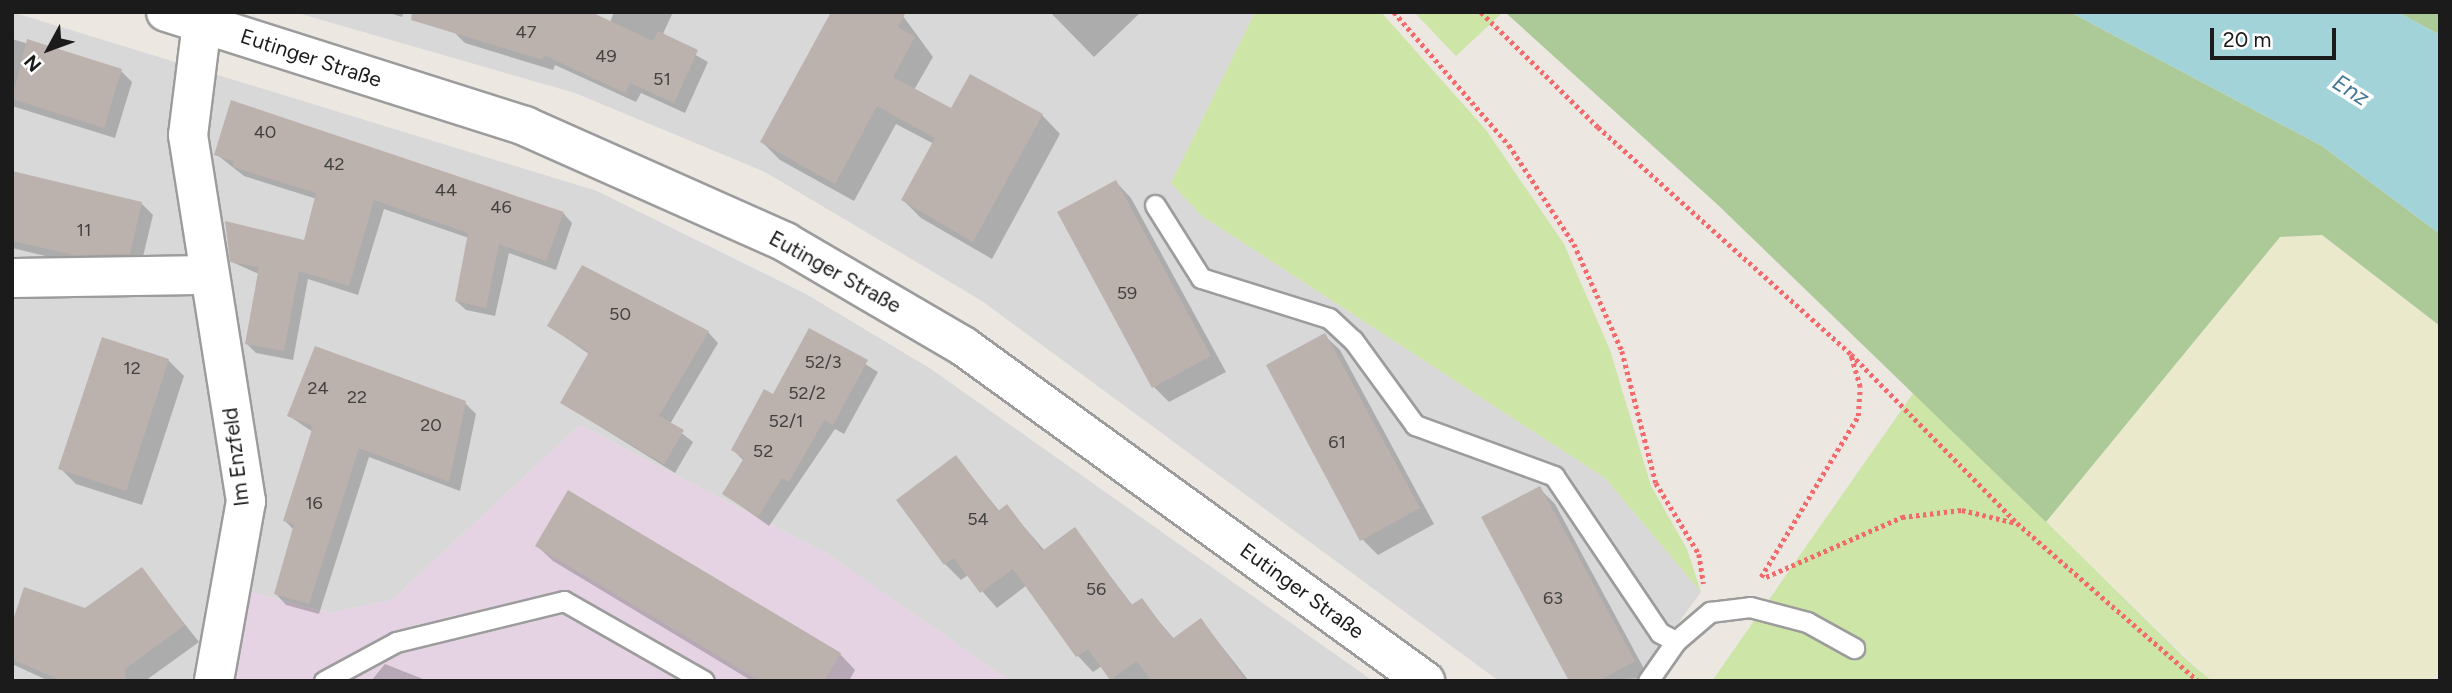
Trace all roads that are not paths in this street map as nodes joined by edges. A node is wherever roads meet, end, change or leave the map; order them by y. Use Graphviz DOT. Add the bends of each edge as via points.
graph roads {
  1 [pos="166,12"];
  2 [pos="202,23"];
  3 [pos="1156,205"];
  4 [pos="208,275"];
  5 [pos="12,278"];
  6 [pos="1676,641"];
  7 [pos="1854,648"];
  8 [pos="214,681"];
  9 [pos="324,681"];
  10 [pos="704,681"];
  11 [pos="1425,681"];
  12 [pos="1648,681"];
  1 -- 2 [label="street, Eutinger Straße"];
  2 -- 4 [label="street, Im Enzfeld" via="188,135"];
  2 -- 11 [label="street, Eutinger Straße" via="525,126 785,242 963,346"];
  3 -- 6 [label="lane" via="1201,278 1329,318 1353,340 1415,425 1554,476 1660,633"];
  4 -- 5 [label="street"];
  4 -- 8 [label="street, Im Enzfeld" via="246,501"];
  6 -- 7 [label="lane" via="1710,612 1750,607 1807,622"];
  6 -- 12 [label="lane"];
  9 -- 10 [label="lane" via="396,642 564,601"];
}
